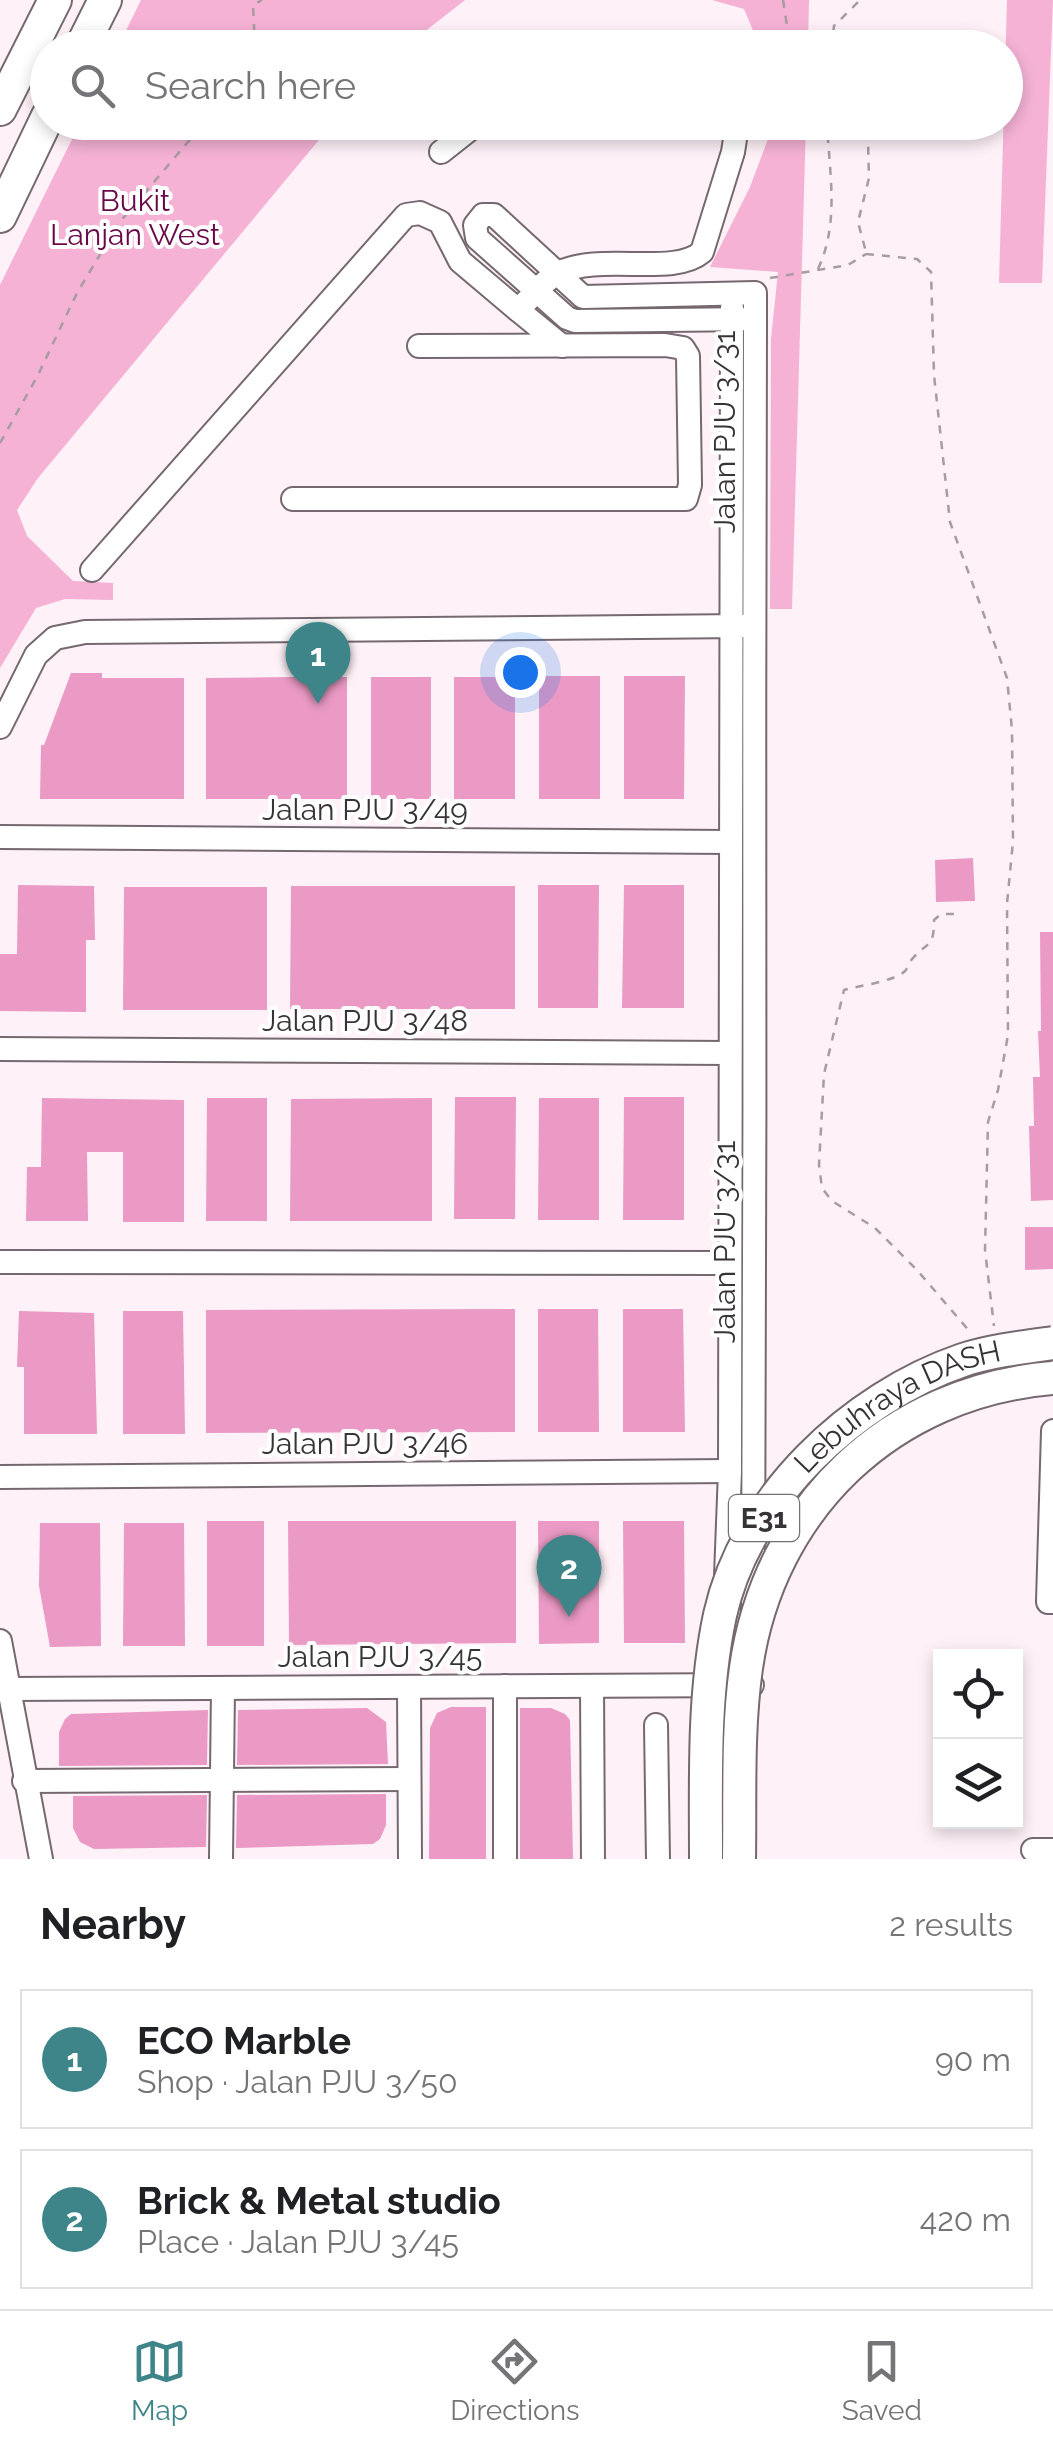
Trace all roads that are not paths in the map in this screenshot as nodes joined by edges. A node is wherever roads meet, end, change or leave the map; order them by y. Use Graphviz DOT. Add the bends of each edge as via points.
graph roads {
  1 [pos="55,0"];
  2 [pos="105,0"];
  3 [pos="40,30"];
  4 [pos="90,30"];
  5 [pos="30,50"];
  6 [pos="0,109"];
  7 [pos="36,140"];
  8 [pos="457,140"];
  9 [pos="735,140"];
  10 [pos="441,152"];
  11 [pos="0,216"];
  12 [pos="556,274"];
  13 [pos="538,291"];
  14 [pos="518,310"];
  15 [pos="744,319"];
  16 [pos="420,346"];
  17 [pos="562,346"];
  18 [pos="293,499"];
  19 [pos="92,570"];
  20 [pos="742,626"];
  21 [pos="0,727"];
  22 [pos="0,837"];
  23 [pos="730,842"];
  24 [pos="0,1049"];
  25 [pos="730,1053"];
  26 [pos="0,1262"];
  27 [pos="730,1263"];
  28 [pos="1053,1342"];
  29 [pos="1011,1376"];
  30 [pos="1053,1376"];
  31 [pos="1053,1431"];
  32 [pos="730,1471"];
  33 [pos="0,1477"];
  34 [pos="1053,1602"];
  35 [pos="0,1641"];
  36 [pos="752,1684"];
  37 [pos="722,1685"];
  38 [pos="505,1686"];
  39 [pos="592,1686"];
  40 [pos="410,1687"];
  41 [pos="223,1688"];
  42 [pos="8,1689"];
  43 [pos="656,1725"];
  44 [pos="409,1779"];
  45 [pos="222,1780"];
  46 [pos="24,1781"];
  47 [pos="41,1859"];
  48 [pos="221,1859"];
  49 [pos="410,1859"];
  50 [pos="505,1859"];
  51 [pos="593,1859"];
  52 [pos="658,1859"];
  53 [pos="706,1859"];
  54 [pos="721,1859"];
  55 [pos="739,1859"];
  56 [pos="752,1859"];
  1 -- 3 [label="highway"];
  2 -- 4 [label="highway"];
  5 -- 6 [label="highway"];
  7 -- 11 [label="highway"];
  8 -- 10 [label="street"];
  9 -- 12 [label="street" via="707,241 693,260 596,263"];
  12 -- 13 [label="street"];
  12 -- 13 [label="street" via="494,215 478,219 477,238"];
  12 -- 15 [label="street, Jalan PJU 3/31" via="583,297 743,294"];
  13 -- 14 [label="street"];
  13 -- 15 [label="street" via="575,321"];
  14 -- 17 [label="street"];
  14 -- 19 [label="street" via="460,262 440,222 406,215"];
  15 -- 20 [label="street, Jalan PJU 3/31"];
  16 -- 17 [label="street"];
  17 -- 18 [label="street" via="683,348 686,499"];
  20 -- 21 [label="street" via="86,632 55,638 36,654"];
  20 -- 23 [label="street, Jalan PJU 3/31"];
  20 -- 36 [label="street, Jalan PJU 3/31" via="756,1263"];
  22 -- 23 [label="street, Jalan PJU 3/49"];
  23 -- 25 [label="street, Jalan PJU 3/31"];
  24 -- 25 [label="street, Jalan PJU 3/48"];
  25 -- 27 [label="street, Jalan PJU 3/31"];
  26 -- 27 [label="street"];
  27 -- 32 [label="street, Jalan PJU 3/31"];
  28 -- 53 [label="highway, Lebuhraya DASH / E31, bridge" via="966,1359 901,1387 802,1464 775,1500 721,1612 706,1717"];
  29 -- 30 [label="street"];
  30 -- 55 [label="highway, Lebuhraya DASH / E31, bridge" via="976,1391 915,1416 831,1482 798,1524 774,1571 747,1664"];
  31 -- 34 [label="street"];
  32 -- 33 [label="street, Jalan PJU 3/46"];
  32 -- 37 [label="street, Jalan PJU 3/31"];
  35 -- 42 [label="street"];
  36 -- 37 [label="street, Jalan PJU 3/45"];
  36 -- 56 [label="street, Jalan PJU 3/31"];
  37 -- 39 [label="street, Jalan PJU 3/45"];
  37 -- 54 [label="street, Jalan PJU 3/31"];
  38 -- 39 [label="street, Jalan PJU 3/45"];
  38 -- 40 [label="street, Jalan PJU 3/45"];
  38 -- 50 [label="street"];
  39 -- 51 [label="street"];
  40 -- 41 [label="street, Jalan PJU 3/45"];
  40 -- 44 [label="street"];
  41 -- 42 [label="street, Jalan PJU 3/45"];
  41 -- 45 [label="street"];
  42 -- 46 [label="street"];
  43 -- 52 [label="street"];
  44 -- 45 [label="street"];
  44 -- 49 [label="street"];
  45 -- 46 [label="street"];
  45 -- 48 [label="street"];
  46 -- 47 [label="street"];
}
